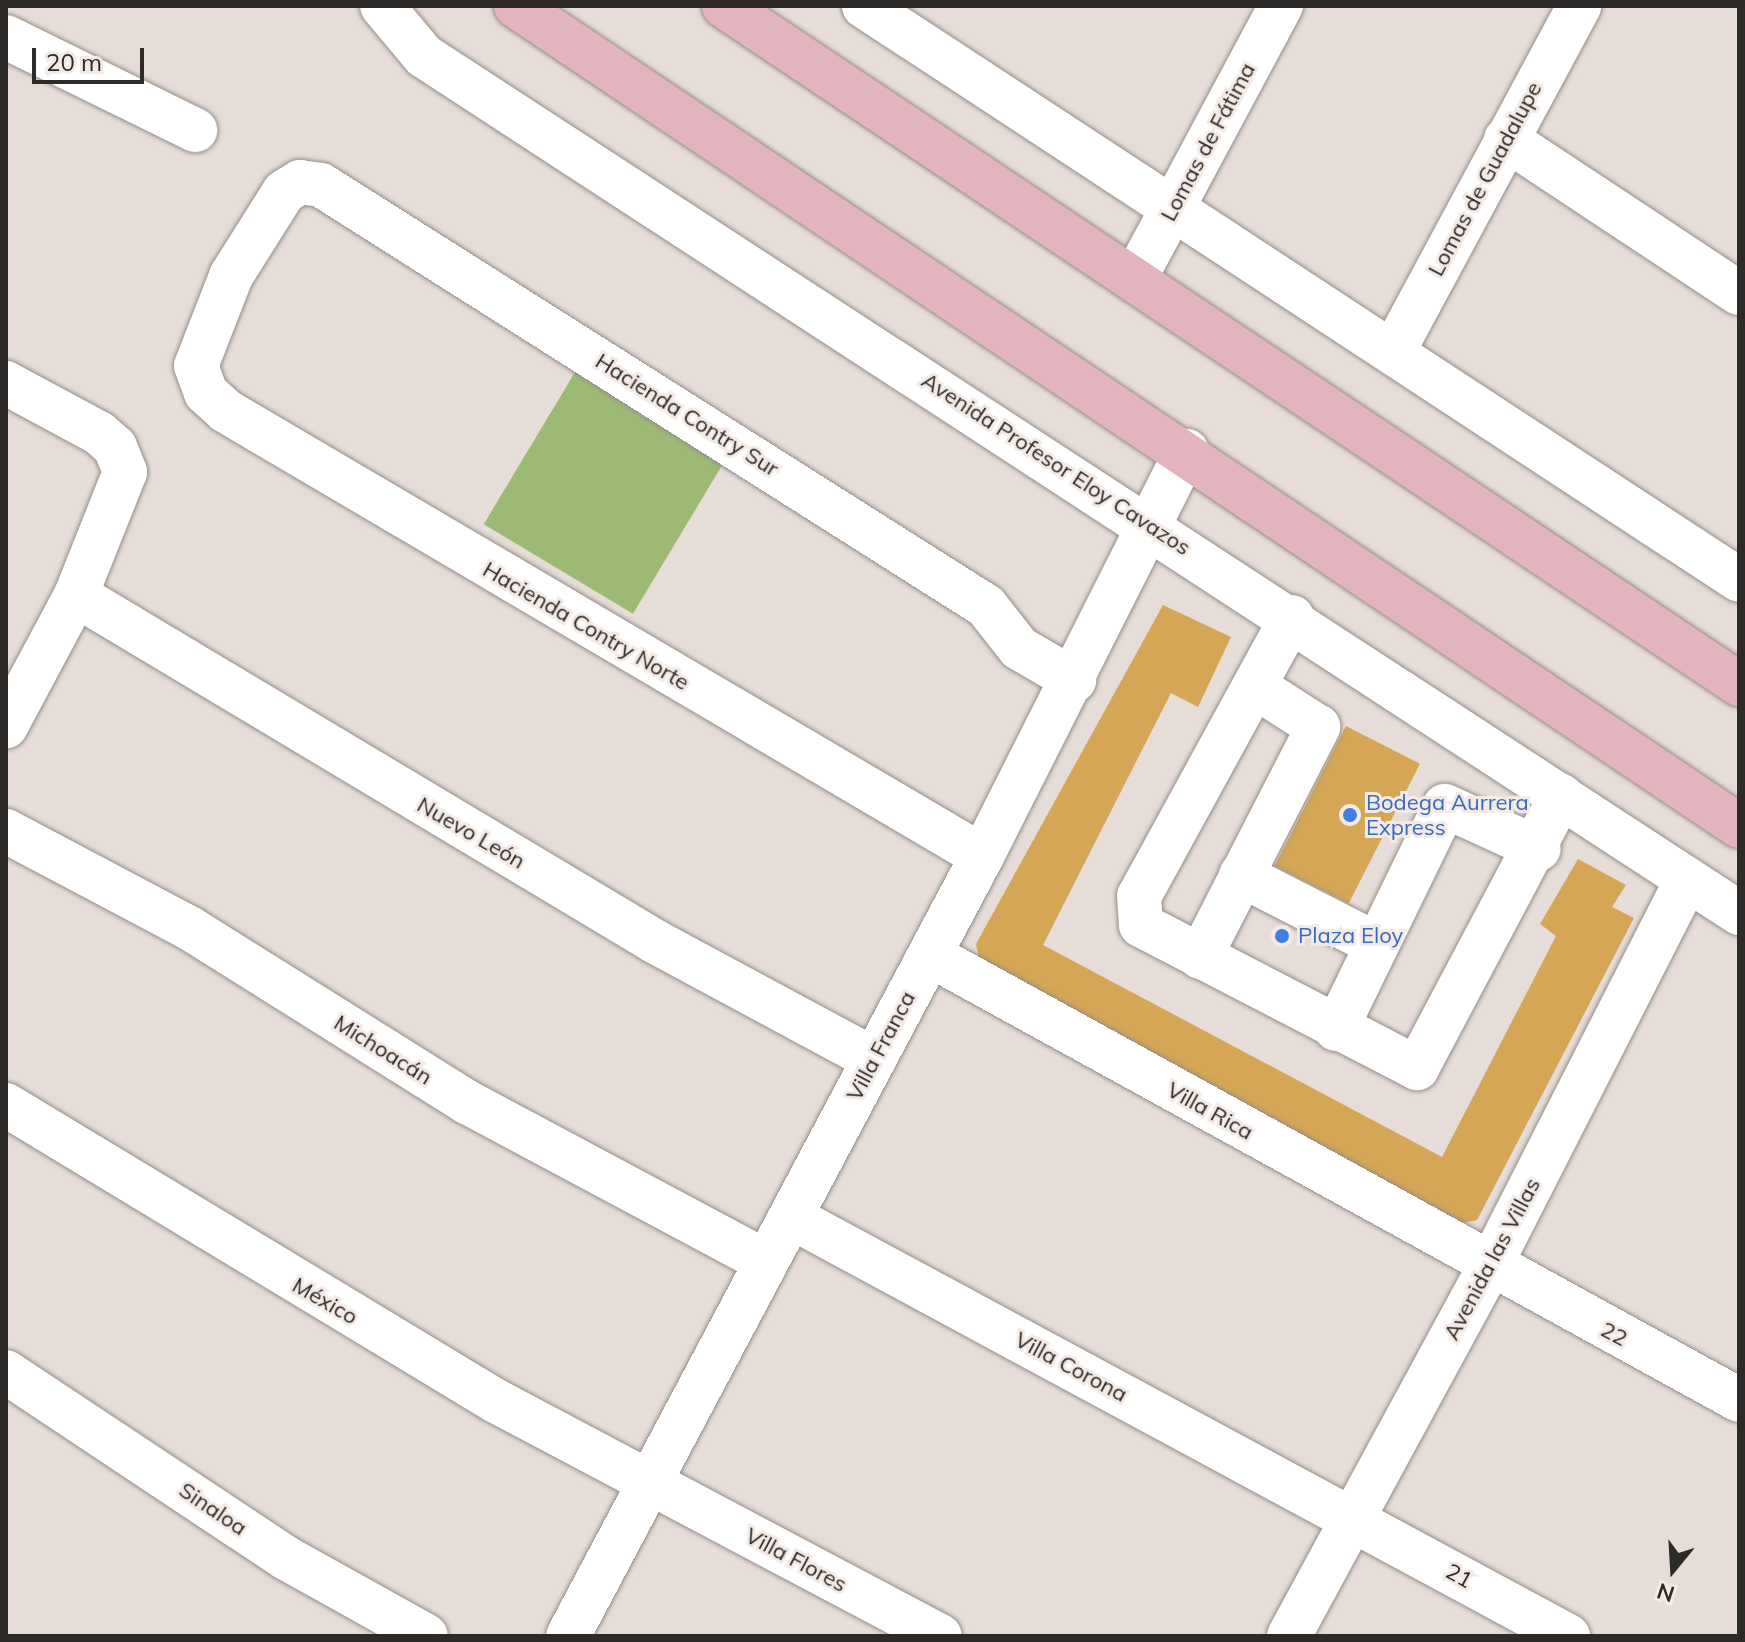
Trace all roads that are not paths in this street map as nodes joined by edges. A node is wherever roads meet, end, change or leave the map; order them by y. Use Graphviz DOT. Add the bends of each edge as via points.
graph roads {
  1 [pos="382,6"];
  2 [pos="516,6"];
  3 [pos="724,6"];
  4 [pos="864,6"];
  5 [pos="1281,6"];
  6 [pos="1579,6"];
  7 [pos="6,37"];
  8 [pos="195,130"];
  9 [pos="1506,139"];
  10 [pos="1175,205"];
  11 [pos="1135,278"];
  12 [pos="1739,293"];
  13 [pos="1393,352"];
  14 [pos="6,383"];
  15 [pos="200,383"];
  16 [pos="1187,451"];
  17 [pos="1150,526"];
  18 [pos="1739,580"];
  19 [pos="76,595"];
  20 [pos="1292,617"];
  21 [pos="1074,680"];
  22 [pos="1739,684"];
  23 [pos="1256,687"];
  24 [pos="6,726"];
  25 [pos="1561,796"];
  26 [pos="1739,826"];
  27 [pos="6,831"];
  28 [pos="1539,849"];
  29 [pos="982,856"];
  30 [pos="1241,875"];
  31 [pos="1687,879"];
  32 [pos="1739,913"];
  33 [pos="1374,943"];
  34 [pos="930,955"];
  35 [pos="1200,957"];
  36 [pos="1336,1029"];
  37 [pos="873,1059"];
  38 [pos="6,1105"];
  39 [pos="791,1217"];
  40 [pos="765,1261"];
  41 [pos="1489,1268"];
  42 [pos="6,1372"];
  43 [pos="1739,1400"];
  44 [pos="652,1483"];
  45 [pos="1350,1516"];
  46 [pos="426,1636"];
  47 [pos="568,1636"];
  48 [pos="940,1636"];
  49 [pos="1289,1636"];
  50 [pos="1568,1636"];
  1 -- 17 [label="street, Avenida Profesor Eloy Cavazos" via="424,56"];
  2 -- 16 [label="main road"];
  3 -- 11 [label="main road"];
  4 -- 10 [label="street"];
  5 -- 10 [label="street, Lomas de Fátima"];
  6 -- 9 [label="street, Lomas de Guadalupe"];
  7 -- 8 [label="street"];
  9 -- 12 [label="street"];
  9 -- 13 [label="street, Lomas de Guadalupe"];
  10 -- 11 [label="street, Lomas de Fátima"];
  10 -- 13 [label="street"];
  11 -- 22 [label="main road"];
  13 -- 18 [label="street"];
  14 -- 19 [label="street" via="115,447 125,472"];
  15 -- 21 [label="street, Hacienda Contry Sur" via="202,340 231,276 284,192 300,182 321,185 986,606 1019,648"];
  15 -- 29 [label="street, Hacienda Contry Norte" via="226,411 397,515"];
  16 -- 17 [label="street, Villa Franca"];
  16 -- 26 [label="main road"];
  17 -- 20 [label="street, Avenida Profesor Eloy Cavazos"];
  17 -- 21 [label="street, Villa Franca"];
  19 -- 24 [label="street"];
  19 -- 37 [label="street, Nuevo León" via="656,942"];
  20 -- 23 [label="street"];
  20 -- 25 [label="street, Avenida Profesor Eloy Cavazos"];
  21 -- 29 [label="street, Villa Franca"];
  23 -- 30 [label="street" via="1319,724"];
  23 -- 35 [label="street" via="1135,908 1141,925"];
  25 -- 28 [label="street"];
  25 -- 31 [label="street, Avenida Profesor Eloy Cavazos"];
  27 -- 40 [label="street, Michoacán" via="191,929 467,1102"];
  28 -- 33 [label="street" via="1445,806"];
  28 -- 36 [label="street" via="1422,1066 1400,1065"];
  29 -- 34 [label="street, Villa Franca"];
  30 -- 33 [label="street"];
  30 -- 35 [label="street"];
  31 -- 32 [label="street, Avenida Profesor Eloy Cavazos"];
  31 -- 41 [label="street, Avenida las Villas"];
  33 -- 36 [label="street"];
  34 -- 37 [label="street, Villa Franca"];
  34 -- 41 [label="street, Villa Rica"];
  35 -- 36 [label="street"];
  37 -- 39 [label="street, Villa Franca"];
  38 -- 44 [label="street, México" via="414,1354"];
  39 -- 40 [label="street, Villa Franca"];
  39 -- 45 [label="street, Villa Corona"];
  40 -- 44 [label="street, Villa Franca"];
  41 -- 43 [label="street, 22"];
  41 -- 45 [label="street, Avenida las Villas"];
  42 -- 46 [label="street, Sinaloa" via="286,1558"];
  44 -- 47 [label="street, Villa Franca"];
  44 -- 48 [label="street, Villa Flores"];
  45 -- 49 [label="street, Avenida las Villas"];
  45 -- 50 [label="street, 21"];
}
